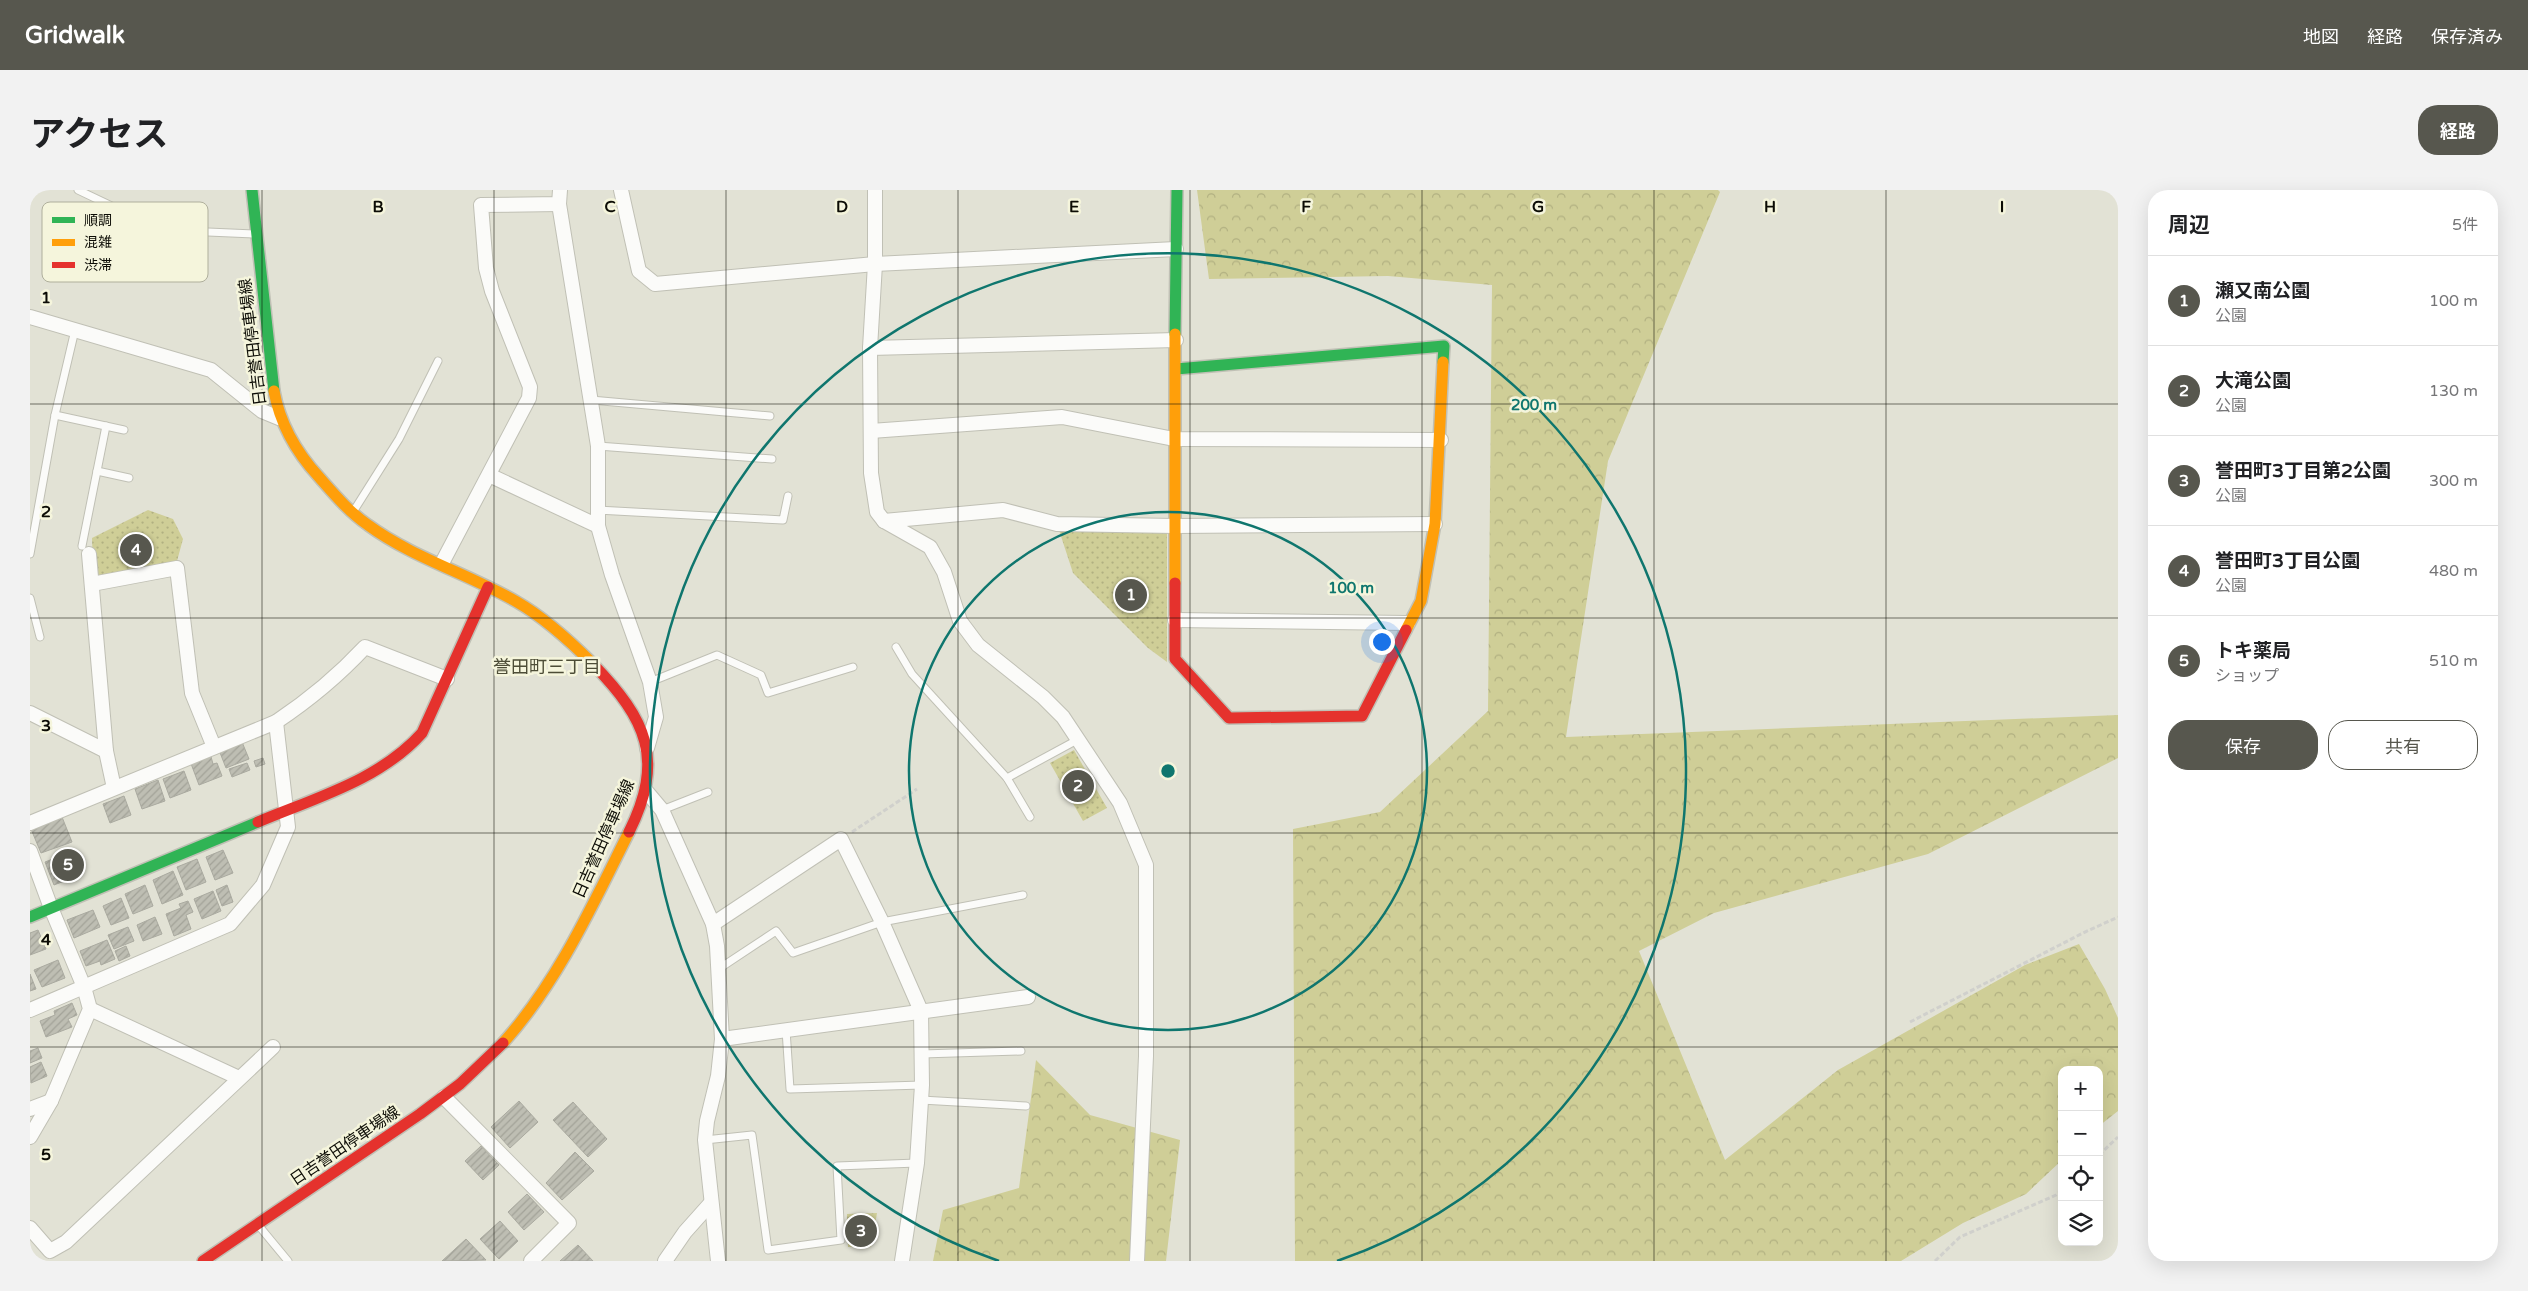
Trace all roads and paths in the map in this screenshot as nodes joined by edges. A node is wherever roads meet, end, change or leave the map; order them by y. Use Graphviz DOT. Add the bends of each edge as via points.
graph roads {
  1 [pos="78,190"];
  2 [pos="252,190"];
  3 [pos="560,190"];
  4 [pos="621,190"];
  5 [pos="875,190"];
  6 [pos="1177,190"];
  7 [pos="103,202"];
  8 [pos="559,204"];
  9 [pos="208,232"];
  10 [pos="257,235"];
  11 [pos="1176,249"];
  12 [pos="875,264"];
  13 [pos="30,317"];
  14 [pos="76,330"];
  15 [pos="1176,340"];
  16 [pos="870,348"];
  17 [pos="438,361"];
  18 [pos="1176,369"];
  19 [pos="591,400"];
  20 [pos="56,415"];
  21 [pos="770,416"];
  22 [pos="279,418"];
  23 [pos="106,426"];
  24 [pos="124,430"];
  25 [pos="870,431"];
  26 [pos="1174,439"];
  27 [pos="1441,440"];
  28 [pos="598,446"];
  29 [pos="772,459"];
  30 [pos="97,471"];
  31 [pos="489,475"];
  32 [pos="129,478"];
  33 [pos="788,496"];
  34 [pos="597,510"];
  35 [pos="353,512"];
  36 [pos="884,521"];
  37 [pos="1435,524"];
  38 [pos="598,526"];
  39 [pos="1175,526"];
  40 [pos="86,550"];
  41 [pos="30,554"];
  42 [pos="442,564"];
  43 [pos="92,584"];
  44 [pos="488,587"];
  45 [pos="30,598"];
  46 [pos="1175,620"];
  47 [pos="1408,623"];
  48 [pos="40,637"];
  49 [pos="896,647"];
  50 [pos="853,667"];
  51 [pos="447,679"];
  52 [pos="650,682"];
  53 [pos="30,713"];
  54 [pos="276,722"];
  55 [pos="1079,739"];
  56 [pos="214,746"];
  57 [pos="647,748"];
  58 [pos="106,751"];
  59 [pos="1007,778"];
  60 [pos="114,788"];
  61 [pos="917,788"];
  62 [pos="646,791"];
  63 [pos="708,792"];
  64 [pos="662,810"];
  65 [pos="285,812"];
  66 [pos="1030,817"];
  67 [pos="30,823"];
  68 [pos="841,839"];
  69 [pos="30,851"];
  70 [pos="1023,895"];
  71 [pos="51,908"];
  72 [pos="30,917"];
  73 [pos="2118,917"];
  74 [pos="882,922"];
  75 [pos="713,924"];
  76 [pos="720,968"];
  77 [pos="84,987"];
  78 [pos="1028,997"];
  79 [pos="90,1009"];
  80 [pos="30,1010"];
  81 [pos="921,1011"];
  82 [pos="1910,1022"];
  83 [pos="786,1030"];
  84 [pos="722,1039"];
  85 [pos="273,1047"];
  86 [pos="1021,1051"];
  87 [pos="922,1054"];
  88 [pos="239,1078"];
  89 [pos="922,1085"];
  90 [pos="444,1097"];
  91 [pos="921,1100"];
  92 [pos="51,1101"];
  93 [pos="1026,1106"];
  94 [pos="30,1109"];
  95 [pos="30,1137"];
  96 [pos="2118,1138"];
  97 [pos="704,1140"];
  98 [pos="2103,1151"];
  99 [pos="917,1163"];
  100 [pos="2058,1193"];
  101 [pos="710,1204"];
  102 [pos="257,1224"];
  103 [pos="30,1228"];
  104 [pos="203,1261"];
  105 [pos="288,1261"];
  106 [pos="531,1261"];
  107 [pos="665,1261"];
  108 [pos="718,1261"];
  109 [pos="902,1261"];
  110 [pos="1137,1261"];
  111 [pos="1935,1261"];
  1 -- 7 [label="lane"];
  2 -- 10 [label="street, 日吉誉田停車場線"];
  3 -- 8 [label="street"];
  4 -- 12 [label="street" via="639,271 656,284"];
  5 -- 12 [label="street"];
  6 -- 11 [label="street"];
  8 -- 19 [label="street"];
  8 -- 31 [label="street" via="481,205 486,268 492,291 530,387 528,398"];
  9 -- 10 [label="lane"];
  10 -- 22 [label="street, 日吉誉田停車場線"];
  11 -- 12 [label="street"];
  11 -- 15 [label="street"];
  12 -- 16 [label="street"];
  13 -- 14 [label="street"];
  14 -- 20 [label="lane"];
  14 -- 22 [label="street" via="212,370 262,411"];
  15 -- 16 [label="street"];
  15 -- 18 [label="street"];
  16 -- 25 [label="street"];
  17 -- 35 [label="lane" via="399,439"];
  18 -- 26 [label="street"];
  18 -- 27 [label="street" via="1444,346"];
  19 -- 21 [label="lane"];
  19 -- 28 [label="street"];
  20 -- 23 [label="lane"];
  20 -- 41 [label="lane"];
  22 -- 35 [label="street, 日吉誉田停車場線" via="309,468"];
  23 -- 24 [label="lane"];
  23 -- 30 [label="lane"];
  25 -- 26 [label="street" via="1062,418"];
  25 -- 36 [label="street" via="873,492 877,512"];
  26 -- 27 [label="street"];
  26 -- 39 [label="street"];
  27 -- 37 [label="street"];
  28 -- 29 [label="lane"];
  28 -- 34 [label="street"];
  30 -- 32 [label="lane"];
  30 -- 40 [label="lane"];
  31 -- 38 [label="street"];
  31 -- 42 [label="street"];
  33 -- 34 [label="lane" via="782,520"];
  34 -- 38 [label="street"];
  35 -- 42 [label="street, 日吉誉田停車場線" via="393,540"];
  36 -- 39 [label="street" via="1003,510 1057,524"];
  36 -- 55 [label="street" via="930,547 944,572 960,621 978,645 1043,697"];
  37 -- 39 [label="street"];
  37 -- 47 [label="street" via="1421,601"];
  38 -- 52 [label="street"];
  39 -- 46 [label="street"];
  40 -- 43 [label="street"];
  42 -- 44 [label="street, 日吉誉田停車場線"];
  43 -- 56 [label="street" via="177,568 192,693"];
  43 -- 58 [label="street"];
  44 -- 51 [label="street"];
  44 -- 57 [label="street, 日吉誉田停車場線" via="538,615 593,666 631,711 642,729"];
  45 -- 48 [label="lane"];
  46 -- 47 [label="street"];
  46 -- 47 [label="street" via="1175,659 1229,718 1362,716"];
  49 -- 59 [label="lane" via="912,674"];
  50 -- 52 [label="lane" via="768,693 760,675 717,655"];
  51 -- 54 [label="street" via="365,646 341,673"];
  51 -- 65 [label="street" via="422,733 407,750 360,779"];
  52 -- 57 [label="street" via="656,717"];
  53 -- 58 [label="street"];
  54 -- 56 [label="street"];
  54 -- 65 [label="street"];
  55 -- 59 [label="lane"];
  55 -- 110 [label="street" via="1120,802 1146,865 1146,1056"];
  56 -- 60 [label="street"];
  57 -- 62 [label="street, 日吉誉田停車場線" via="649,777"];
  58 -- 60 [label="street"];
  59 -- 66 [label="lane"];
  60 -- 67 [label="street"];
  61 -- 68 [label="path"];
  62 -- 64 [label="street"];
  62 -- 90 [label="street, 日吉誉田停車場線" via="576,940 554,975 512,1032"];
  63 -- 64 [label="lane"];
  64 -- 75 [label="street"];
  65 -- 71 [label="street"];
  65 -- 77 [label="street" via="288,828 263,885 230,924"];
  68 -- 74 [label="street"];
  68 -- 75 [label="street"];
  69 -- 71 [label="street"];
  70 -- 74 [label="lane"];
  71 -- 72 [label="street"];
  71 -- 77 [label="street"];
  73 -- 82 [label="path"];
  74 -- 76 [label="lane" via="793,953 776,931"];
  74 -- 81 [label="street"];
  75 -- 76 [label="street"];
  76 -- 84 [label="street"];
  77 -- 79 [label="street"];
  77 -- 80 [label="street"];
  78 -- 81 [label="street"];
  79 -- 88 [label="street"];
  79 -- 92 [label="street"];
  81 -- 83 [label="street"];
  81 -- 87 [label="street"];
  83 -- 84 [label="street"];
  83 -- 89 [label="lane" via="790,1089"];
  84 -- 97 [label="street" via="718,1076"];
  85 -- 88 [label="street"];
  86 -- 87 [label="lane"];
  87 -- 89 [label="street"];
  88 -- 103 [label="street" via="66,1242 50,1251"];
  89 -- 91 [label="street"];
  90 -- 102 [label="street, 日吉誉田停車場線"];
  90 -- 106 [label="street" via="569,1223"];
  91 -- 93 [label="lane"];
  91 -- 99 [label="street"];
  92 -- 94 [label="street"];
  92 -- 95 [label="street"];
  96 -- 98 [label="path"];
  97 -- 99 [label="lane" via="752,1135 768,1250 841,1240 837,1166"];
  97 -- 101 [label="street"];
  99 -- 109 [label="street"];
  100 -- 111 [label="path" via="1960,1237"];
  101 -- 107 [label="street"];
  101 -- 108 [label="street"];
  102 -- 104 [label="street, 日吉誉田停車場線"];
  102 -- 105 [label="lane"];
}
